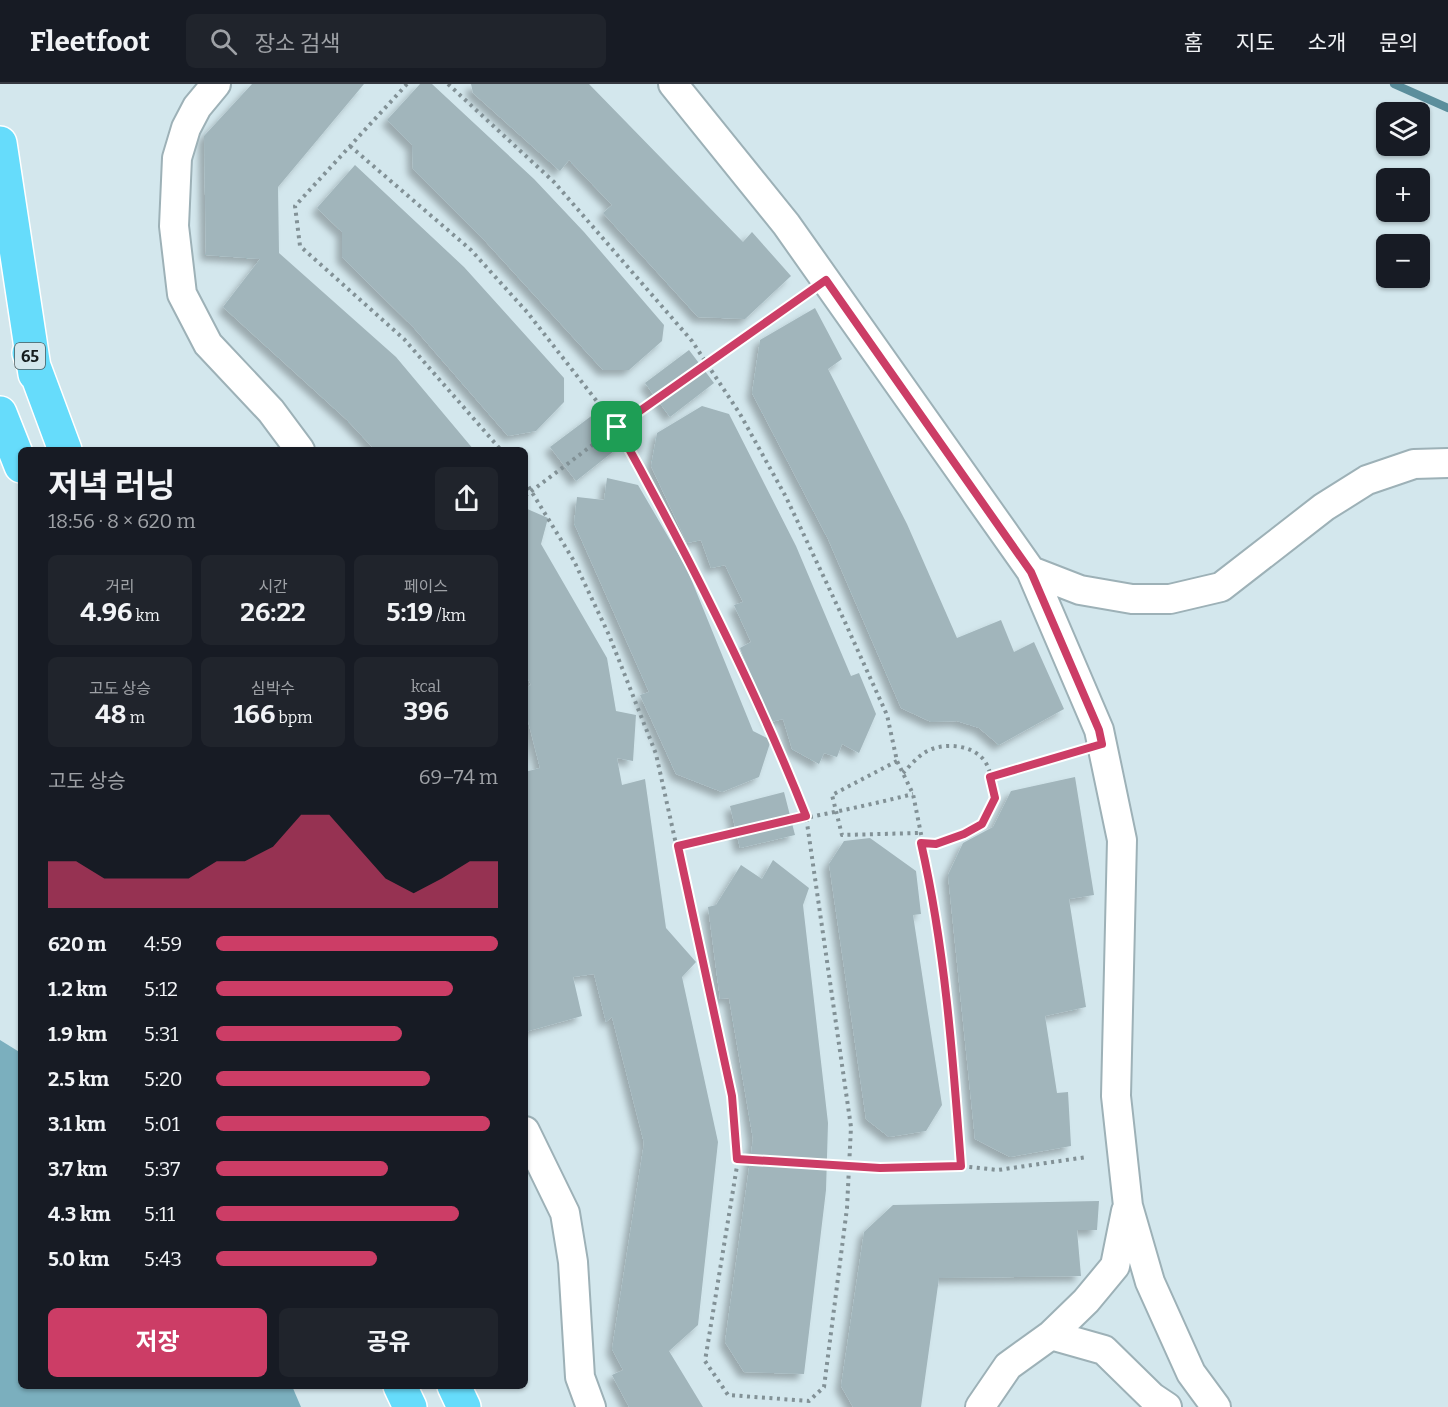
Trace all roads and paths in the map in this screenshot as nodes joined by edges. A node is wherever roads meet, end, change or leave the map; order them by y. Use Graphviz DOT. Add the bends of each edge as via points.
graph roads {
  1 [pos="216,84"];
  2 [pos="407,84"];
  3 [pos="448,84"];
  4 [pos="673,84"];
  5 [pos="0,143"];
  6 [pos="350,146"];
  7 [pos="0,259"];
  8 [pos="826,280"];
  9 [pos="708,363"];
  10 [pos="35,374"];
  11 [pos="0,413"];
  12 [pos="617,427"];
  13 [pos="64,447"];
  14 [pos="298,447"];
  15 [pos="498,447"];
  16 [pos="18,458"];
  17 [pos="1448,464"];
  18 [pos="528,485"];
  19 [pos="532,490"];
  20 [pos="528,493"];
  21 [pos="1031,572"];
  22 [pos="1102,744"];
  23 [pos="897,761"];
  24 [pos="903,773"];
  25 [pos="990,777"];
  26 [pos="913,794"];
  27 [pos="835,812"];
  28 [pos="806,816"];
  29 [pos="919,833"];
  30 [pos="921,843"];
  31 [pos="678,846"];
  32 [pos="528,1137"];
  33 [pos="1087,1157"];
  34 [pos="737,1159"];
  35 [pos="849,1166"];
  36 [pos="961,1166"];
  37 [pos="1128,1206"];
  38 [pos="1051,1335"];
  39 [pos="1191,1373"];
  40 [pos="401,1389"];
  41 [pos="455,1389"];
  42 [pos="1157,1404"];
  43 [pos="410,1407"];
  44 [pos="464,1407"];
  45 [pos="591,1407"];
  46 [pos="980,1407"];
  47 [pos="1192,1407"];
  48 [pos="1216,1407"];
  1 -- 14 [label="street" via="197,107 177,158 174,226 183,294 208,344 271,411"];
  2 -- 6 [label="path"];
  3 -- 9 [label="path" via="554,182"];
  4 -- 8 [label="street"];
  5 -- 10 [label="highway"];
  6 -- 12 [label="path" via="471,250 527,312"];
  6 -- 15 [label="path" via="295,206 300,246 404,339"];
  7 -- 10 [label="highway, 65"];
  8 -- 9 [label="path"];
  8 -- 21 [label="street"];
  9 -- 12 [label="path"];
  9 -- 23 [label="path" via="786,497 887,715"];
  10 -- 13 [label="highway, 65"];
  11 -- 16 [label="highway"];
  12 -- 19 [label="path"];
  12 -- 28 [label="path" via="723,628"];
  17 -- 21 [label="street" via="1414,464 1367,480 1324,507 1221,587 1170,599 1132,599 1080,590"];
  18 -- 19 [label="path"];
  19 -- 20 [label="path"];
  19 -- 31 [label="path" via="574,561 609,635 656,754"];
  21 -- 22 [label="street"];
  22 -- 25 [label="path"];
  22 -- 37 [label="street" via="1122,840 1116,1096"];
  23 -- 24 [label="path"];
  23 -- 27 [label="path" via="832,795"];
  24 -- 25 [label="path" via="925,752 952,746 971,749 987,764"];
  24 -- 26 [label="path"];
  25 -- 30 [label="path" via="995,798 982,824 936,844"];
  26 -- 27 [label="path"];
  26 -- 29 [label="path"];
  27 -- 28 [label="path"];
  27 -- 29 [label="path" via="842,835"];
  28 -- 31 [label="path"];
  28 -- 35 [label="path" via="851,1127"];
  29 -- 30 [label="path"];
  30 -- 36 [label="path" via="933,894"];
  31 -- 34 [label="path" via="732,1096"];
  32 -- 45 [label="street" via="565,1213 573,1262 580,1377"];
  33 -- 36 [label="path" via="998,1170"];
  34 -- 35 [label="path"];
  34 -- 35 [label="path" via="705,1361 728,1395 809,1401 824,1387"];
  35 -- 36 [label="path"];
  37 -- 38 [label="street" via="1115,1266"];
  37 -- 39 [label="street" via="1150,1282"];
  38 -- 42 [label="street" via="1104,1350"];
  38 -- 46 [label="street" via="1008,1366"];
  39 -- 47 [label="street"];
  39 -- 48 [label="street"];
  40 -- 43 [label="highway"];
  41 -- 44 [label="highway"];
}
